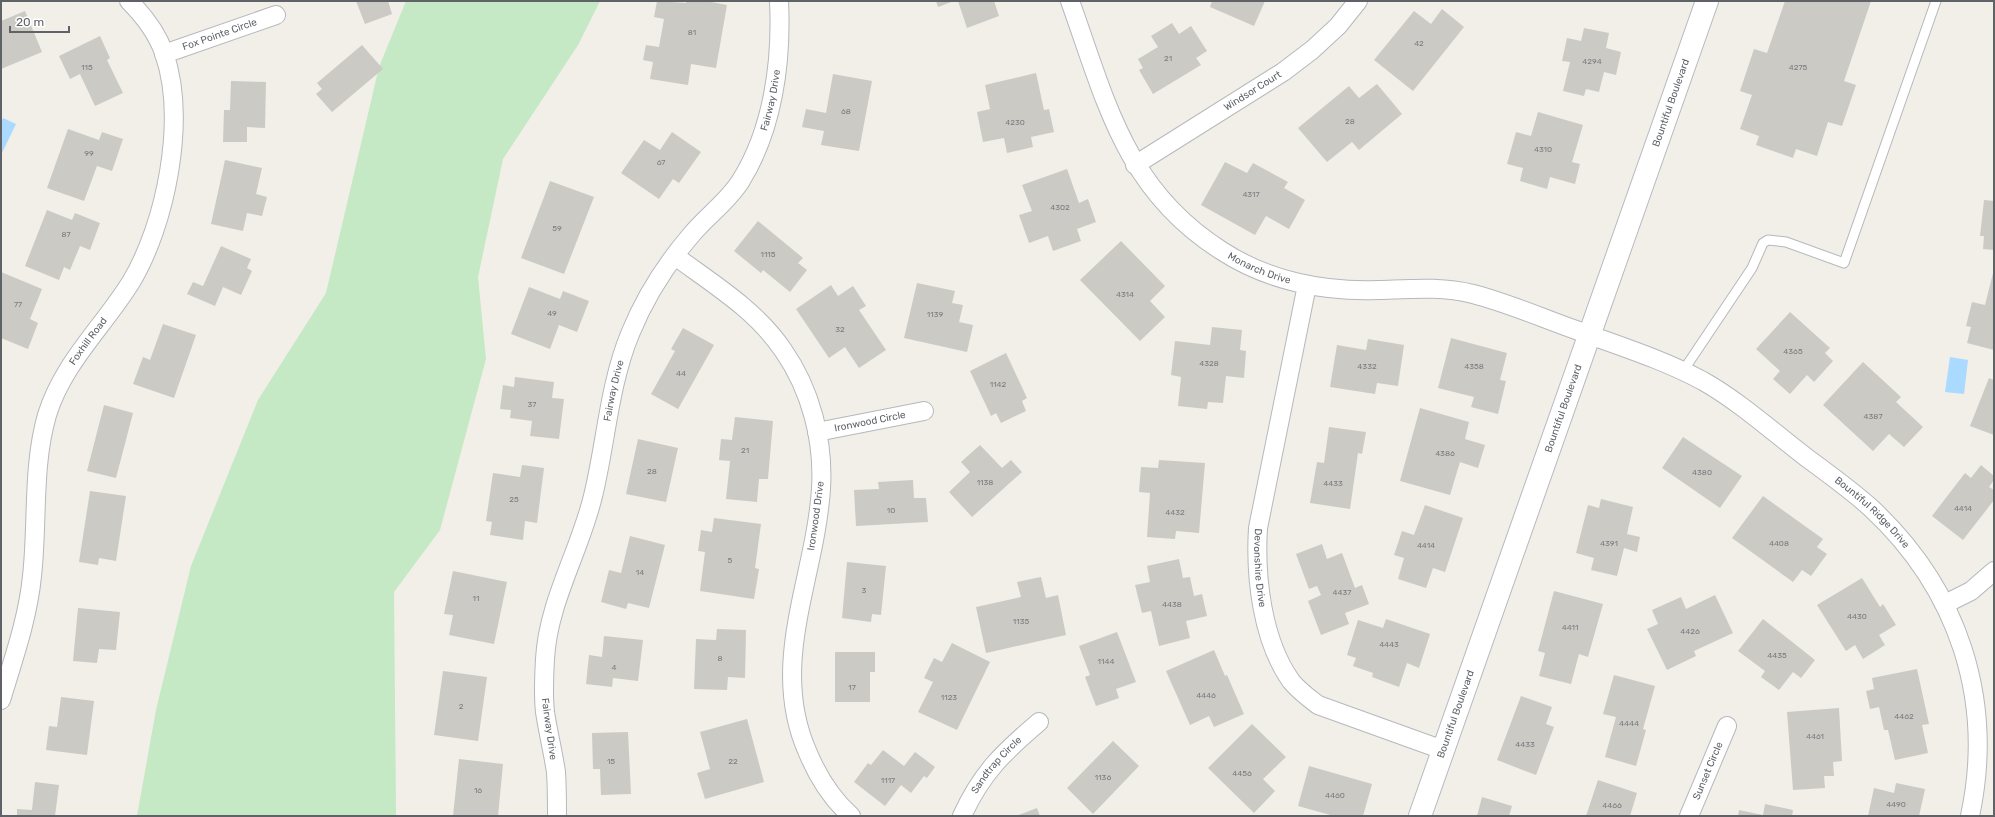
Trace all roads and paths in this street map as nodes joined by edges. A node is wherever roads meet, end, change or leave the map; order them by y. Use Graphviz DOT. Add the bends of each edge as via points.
graph roads {
  1 [pos="129,1"];
  2 [pos="779,1"];
  3 [pos="1070,1"];
  4 [pos="1358,1"];
  5 [pos="1706,1"];
  6 [pos="1936,1"];
  7 [pos="276,14"];
  8 [pos="164,54"];
  9 [pos="1135,165"];
  10 [pos="675,256"];
  11 [pos="1307,285"];
  12 [pos="1590,335"];
  13 [pos="1683,371"];
  14 [pos="924,411"];
  15 [pos="817,432"];
  16 [pos="1994,571"];
  17 [pos="1947,603"];
  18 [pos="1,700"];
  19 [pos="1040,722"];
  20 [pos="1727,726"];
  21 [pos="1443,750"];
  22 [pos="556,816"];
  23 [pos="851,816"];
  24 [pos="962,816"];
  25 [pos="1420,816"];
  26 [pos="1689,816"];
  27 [pos="1970,816"];
  1 -- 8 [label="street, Foxhill Road" via="148,22"];
  2 -- 10 [label="street, Fairway Drive" via="780,40 772,102 750,164 739,184 692,233"];
  3 -- 9 [label="street, Monarch Drive" via="1113,123"];
  4 -- 9 [label="street, Windsor Court" via="1338,26 1283,72"];
  5 -- 12 [label="main road, Bountiful Boulevard"];
  6 -- 13 [label="lane" via="1844,263 1786,242 1768,240 1763,243 1752,268"];
  7 -- 8 [label="street, Fox Pointe Circle"];
  8 -- 18 [label="street, Foxhill Road" via="172,90 173,132 161,210 144,257 132,280 72,362 48,413 40,457 32,577 22,628"];
  9 -- 11 [label="street, Monarch Drive" via="1178,219 1202,239 1248,266 1272,276"];
  10 -- 15 [label="street, Ironwood Drive" via="738,303 784,350 809,400"];
  10 -- 22 [label="street, Fairway Drive" via="652,288 624,350 590,508 554,610 545,656 544,693 556,774"];
  11 -- 12 [label="street, Monarch Drive" via="1346,290 1449,290 1491,299"];
  11 -- 21 [label="street, Devonshire Drive" via="1258,528 1258,581 1269,630 1276,651 1292,681 1318,705"];
  12 -- 13 [label="street, Bountiful Ridge Drive" via="1626,346"];
  12 -- 21 [label="main road, Bountiful Boulevard"];
  13 -- 17 [label="street, Bountiful Ridge Drive" via="1725,395 1870,507 1913,552"];
  14 -- 15 [label="street, Ironwood Circle"];
  15 -- 23 [label="street, Ironwood Drive" via="821,490 792,654 792,696 795,719 812,763 824,784"];
  16 -- 17 [label="street" via="1971,592"];
  17 -- 27 [label="street, Bountiful Ridge Drive" via="1969,658 1981,715 1981,767"];
  19 -- 24 [label="street, Sandtrap Circle" via="996,761 975,790"];
  20 -- 26 [label="street, Sunset Circle"];
  21 -- 25 [label="main road, Bountiful Boulevard"];
}
